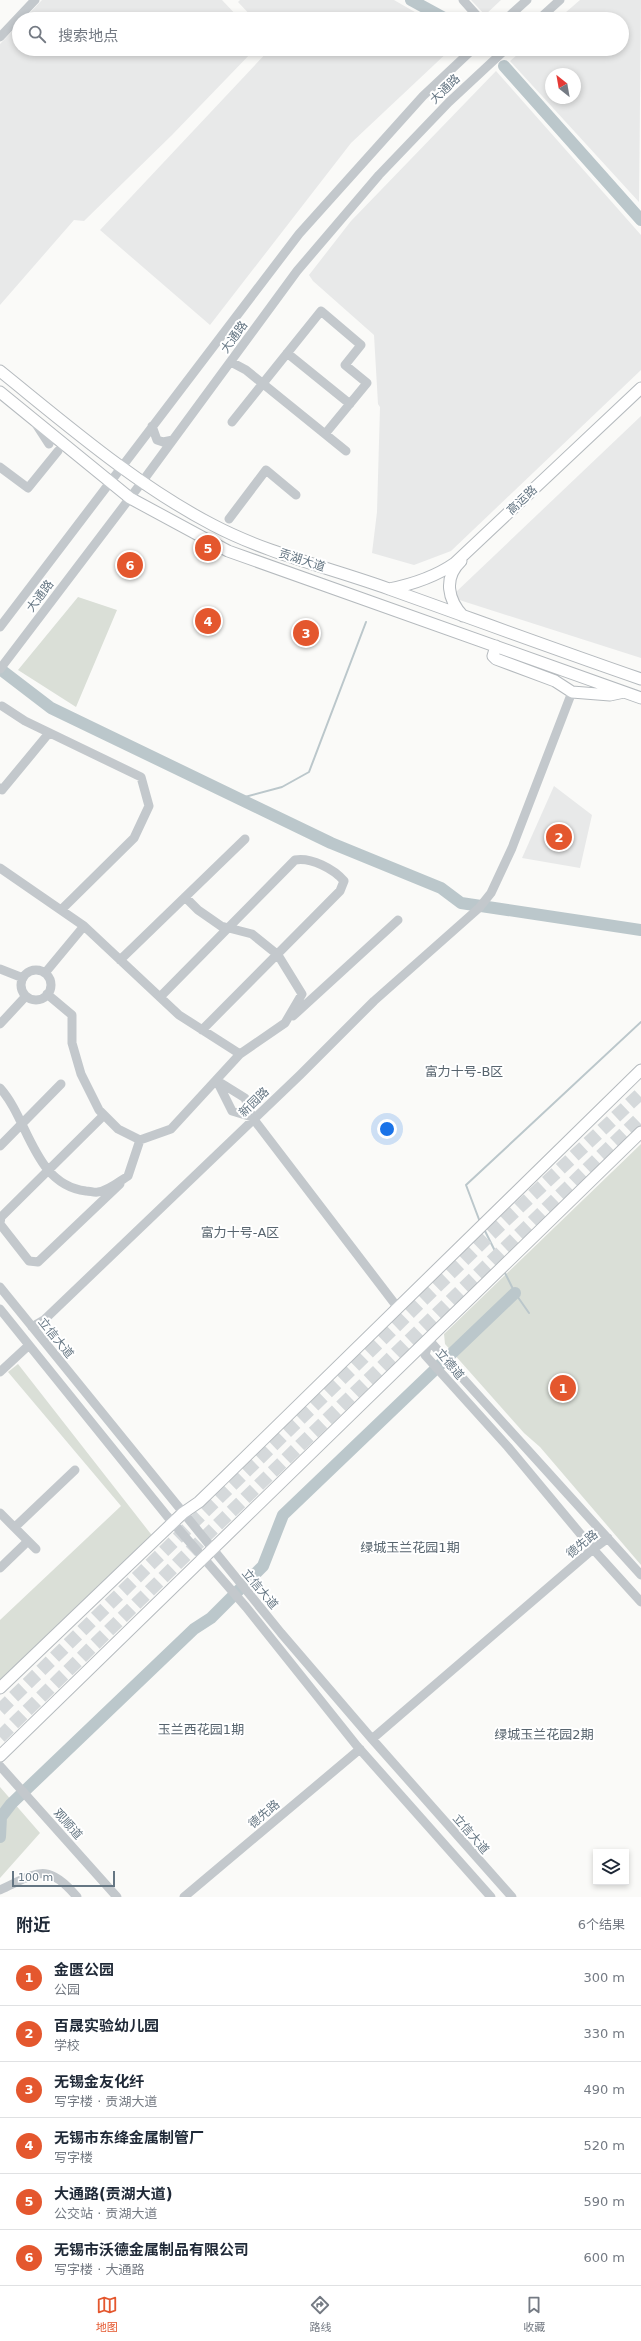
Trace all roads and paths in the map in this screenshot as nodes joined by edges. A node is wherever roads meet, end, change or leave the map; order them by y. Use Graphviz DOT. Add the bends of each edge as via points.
graph roads {
  1 [pos="31,0"];
  2 [pos="35,0"];
  3 [pos="463,0"];
  4 [pos="527,0"];
  5 [pos="560,0"];
  6 [pos="20,12"];
  7 [pos="24,12"];
  8 [pos="474,12"];
  9 [pos="514,12"];
  10 [pos="547,12"];
  11 [pos="12,20"];
  12 [pos="12,24"];
  13 [pos="0,33"];
  14 [pos="0,37"];
  15 [pos="466,56"];
  16 [pos="498,56"];
  17 [pos="287,353"];
  18 [pos="231,362"];
  19 [pos="0,371"];
  20 [pos="263,384"];
  21 [pos="641,389"];
  22 [pos="0,392"];
  23 [pos="350,404"];
  24 [pos="33,419"];
  25 [pos="232,422"];
  26 [pos="152,426"];
  27 [pos="325,434"];
  28 [pos="173,440"];
  29 [pos="49,444"];
  30 [pos="58,451"];
  31 [pos="346,451"];
  32 [pos="122,466"];
  33 [pos="0,467"];
  34 [pos="110,481"];
  35 [pos="142,482"];
  36 [pos="296,495"];
  37 [pos="130,498"];
  38 [pos="229,519"];
  39 [pos="389,589"];
  40 [pos="465,618"];
  41 [pos="0,627"];
  42 [pos="496,646"];
  43 [pos="0,669"];
  44 [pos="641,679"];
  45 [pos="571,692"];
  46 [pos="625,692"];
  47 [pos="641,698"];
  48 [pos="2,706"];
  49 [pos="49,733"];
  50 [pos="0,788"];
  51 [pos="246,839"];
  52 [pos="0,868"];
  53 [pos="185,897"];
  54 [pos="60,910"];
  55 [pos="398,920"];
  56 [pos="84,926"];
  57 [pos="230,928"];
  58 [pos="278,954"];
  59 [pos="120,960"];
  60 [pos="0,969"];
  61 [pos="45,973"];
  62 [pos="23,978"];
  63 [pos="48,994"];
  64 [pos="26,996"];
  65 [pos="160,997"];
  66 [pos="285,1023"];
  67 [pos="0,1024"];
  68 [pos="202,1030"];
  69 [pos="240,1054"];
  70 [pos="641,1070"];
  71 [pos="216,1080"];
  72 [pos="61,1084"];
  73 [pos="0,1088"];
  74 [pos="104,1114"];
  75 [pos="253,1118"];
  76 [pos="22,1124"];
  77 [pos="641,1132"];
  78 [pos="140,1140"];
  79 [pos="0,1146"];
  80 [pos="48,1170"];
  81 [pos="128,1176"];
  82 [pos="0,1224"];
  83 [pos="0,1287"];
  84 [pos="398,1308"];
  85 [pos="0,1310"];
  86 [pos="31,1326"];
  87 [pos="429,1340"];
  88 [pos="27,1345"];
  89 [pos="0,1370"];
  90 [pos="75,1470"];
  91 [pos="183,1513"];
  92 [pos="0,1514"];
  93 [pos="173,1523"];
  94 [pos="14,1527"];
  95 [pos="608,1538"];
  96 [pos="28,1541"];
  97 [pos="36,1548"];
  98 [pos="212,1549"];
  99 [pos="594,1550"];
  100 [pos="203,1557"];
  101 [pos="0,1568"];
  102 [pos="641,1575"];
  103 [pos="641,1602"];
  104 [pos="0,1688"];
  105 [pos="373,1740"];
  106 [pos="361,1750"];
  107 [pos="0,1756"];
  108 [pos="0,1766"];
  109 [pos="0,1771"];
  110 [pos="17,1788"];
  111 [pos="28,1800"];
  112 [pos="0,1890"];
  113 [pos="77,1897"];
  114 [pos="112,1897"];
  115 [pos="117,1897"];
  116 [pos="184,1897"];
  117 [pos="190,1897"];
  118 [pos="491,1897"];
  119 [pos="512,1897"];
  1 -- 6 [label="street"];
  2 -- 7 [label="street"];
  3 -- 8 [label="street"];
  4 -- 9 [label="street"];
  5 -- 10 [label="street"];
  11 -- 13 [label="street"];
  12 -- 14 [label="street"];
  15 -- 26 [label="street, 大通路" via="423,96 299,234"];
  16 -- 18 [label="street, 大通路" via="449,102 379,175 297,271"];
  17 -- 20 [label="street"];
  17 -- 23 [label="street"];
  17 -- 23 [label="street" via="321,311 362,345 345,366 367,383"];
  18 -- 20 [label="street"];
  18 -- 28 [label="street, 大通路"];
  19 -- 32 [label="main road, 贡湖大道"];
  20 -- 25 [label="street"];
  20 -- 27 [label="street"];
  21 -- 39 [label="main road, 高运路" via="455,563 427,579"];
  21 -- 40 [label="main road, 高运路" via="457,566 450,582 450,597"];
  22 -- 24 [label="main road, 贡湖大道"];
  23 -- 27 [label="street"];
  24 -- 29 [label="street"];
  24 -- 34 [label="main road, 贡湖大道"];
  26 -- 28 [label="street" via="157,440"];
  26 -- 32 [label="street, 大通路"];
  27 -- 31 [label="street"];
  28 -- 35 [label="street, 大通路"];
  30 -- 33 [label="street" via="28,488"];
  32 -- 34 [label="street, 大通路"];
  32 -- 35 [label="main road, 贡湖大道"];
  34 -- 37 [label="main road, 贡湖大道"];
  34 -- 41 [label="street, 大通路"];
  35 -- 37 [label="street, 大通路"];
  35 -- 39 [label="main road, 贡湖大道" via="213,526 270,549"];
  36 -- 38 [label="street" via="266,470"];
  37 -- 42 [label="main road, 贡湖大道" via="228,551"];
  37 -- 43 [label="street, 大通路"];
  39 -- 40 [label="main road, 贡湖大道"];
  40 -- 44 [label="main road, 贡湖大道"];
  42 -- 45 [label="main road" via="493,656 496,659 555,681"];
  42 -- 46 [label="main road, 贡湖大道"];
  45 -- 46 [label="main road" via="610,695"];
  45 -- 75 [label="street, 新园路" via="490,892 464,922 372,1000"];
  46 -- 47 [label="main road, 贡湖大道"];
  48 -- 49 [label="street"];
  49 -- 50 [label="street" via="2,790"];
  49 -- 54 [label="street" via="141,777 149,806 134,838"];
  51 -- 53 [label="street"];
  52 -- 54 [label="street"];
  53 -- 57 [label="street" via="221,926"];
  53 -- 59 [label="street"];
  54 -- 56 [label="street"];
  55 -- 66 [label="street"];
  56 -- 59 [label="street"];
  56 -- 61 [label="street"];
  57 -- 58 [label="street" via="252,934"];
  57 -- 58 [label="street" via="295,860 302,859 336,872 344,881 340,891"];
  57 -- 65 [label="street"];
  58 -- 66 [label="street" via="302,994"];
  58 -- 68 [label="street"];
  59 -- 65 [label="street"];
  60 -- 62 [label="street"];
  61 -- 62 [label="street" via="35,970"];
  61 -- 63 [label="street" via="50,981"];
  62 -- 64 [label="street" via="22,988"];
  63 -- 64 [label="street" via="35,1000"];
  63 -- 74 [label="street" via="72,1015 72,1043 81,1074 99,1110"];
  64 -- 67 [label="street"];
  65 -- 68 [label="street" via="179,1015"];
  66 -- 69 [label="street"];
  68 -- 69 [label="street"];
  69 -- 71 [label="street"];
  70 -- 84 [label="main road"];
  71 -- 75 [label="street" via="245,1098"];
  71 -- 75 [label="street" via="232,1111"];
  71 -- 78 [label="street" via="171,1130"];
  72 -- 76 [label="street"];
  73 -- 76 [label="street" via="10,1099"];
  74 -- 78 [label="street" via="118,1129"];
  74 -- 80 [label="street"];
  75 -- 84 [label="street"];
  75 -- 86 [label="street, 新园路" via="44,1320"];
  76 -- 79 [label="street"];
  76 -- 80 [label="street" via="36,1154"];
  77 -- 87 [label="main road"];
  78 -- 81 [label="street"];
  80 -- 81 [label="street" via="72,1189 99,1192"];
  80 -- 82 [label="street" via="1,1217"];
  81 -- 82 [label="street" via="38,1262 29,1261"];
  83 -- 86 [label="street, 立信大道"];
  84 -- 91 [label="main road" via="204,1496"];
  85 -- 88 [label="street, 立信大道"];
  86 -- 91 [label="street, 立信大道"];
  87 -- 95 [label="street, 立德道"];
  87 -- 98 [label="main road"];
  87 -- 99 [label="street, 立德道" via="425,1355 508,1447"];
  88 -- 89 [label="street"];
  88 -- 93 [label="street, 立信大道"];
  90 -- 94 [label="street"];
  91 -- 93 [label="main road"];
  91 -- 98 [label="street, 立信大道"];
  92 -- 94 [label="street"];
  93 -- 100 [label="street, 立信大道"];
  93 -- 104 [label="main road"];
  94 -- 96 [label="street"];
  95 -- 99 [label="street, 德先路"];
  95 -- 102 [label="street, 立德道"];
  96 -- 97 [label="street"];
  96 -- 101 [label="street"];
  98 -- 100 [label="main road"];
  98 -- 105 [label="street, 立信大道"];
  99 -- 103 [label="street, 立德道"];
  99 -- 105 [label="street, 德先路"];
  100 -- 106 [label="street, 立信大道"];
  100 -- 107 [label="main road"];
  105 -- 119 [label="street, 立信大道"];
  106 -- 116 [label="street, 德先路"];
  106 -- 117 [label="street, 德先路"];
  106 -- 118 [label="street, 立信大道"];
  108 -- 110 [label="street, 观顺道"];
  109 -- 110 [label="street, 观顺道"];
  110 -- 111 [label="street, 观顺道"];
  111 -- 114 [label="street, 观顺道"];
  111 -- 115 [label="street, 观顺道"];
  112 -- 113 [label="street" via="36,1873 51,1874 64,1882"];
}
